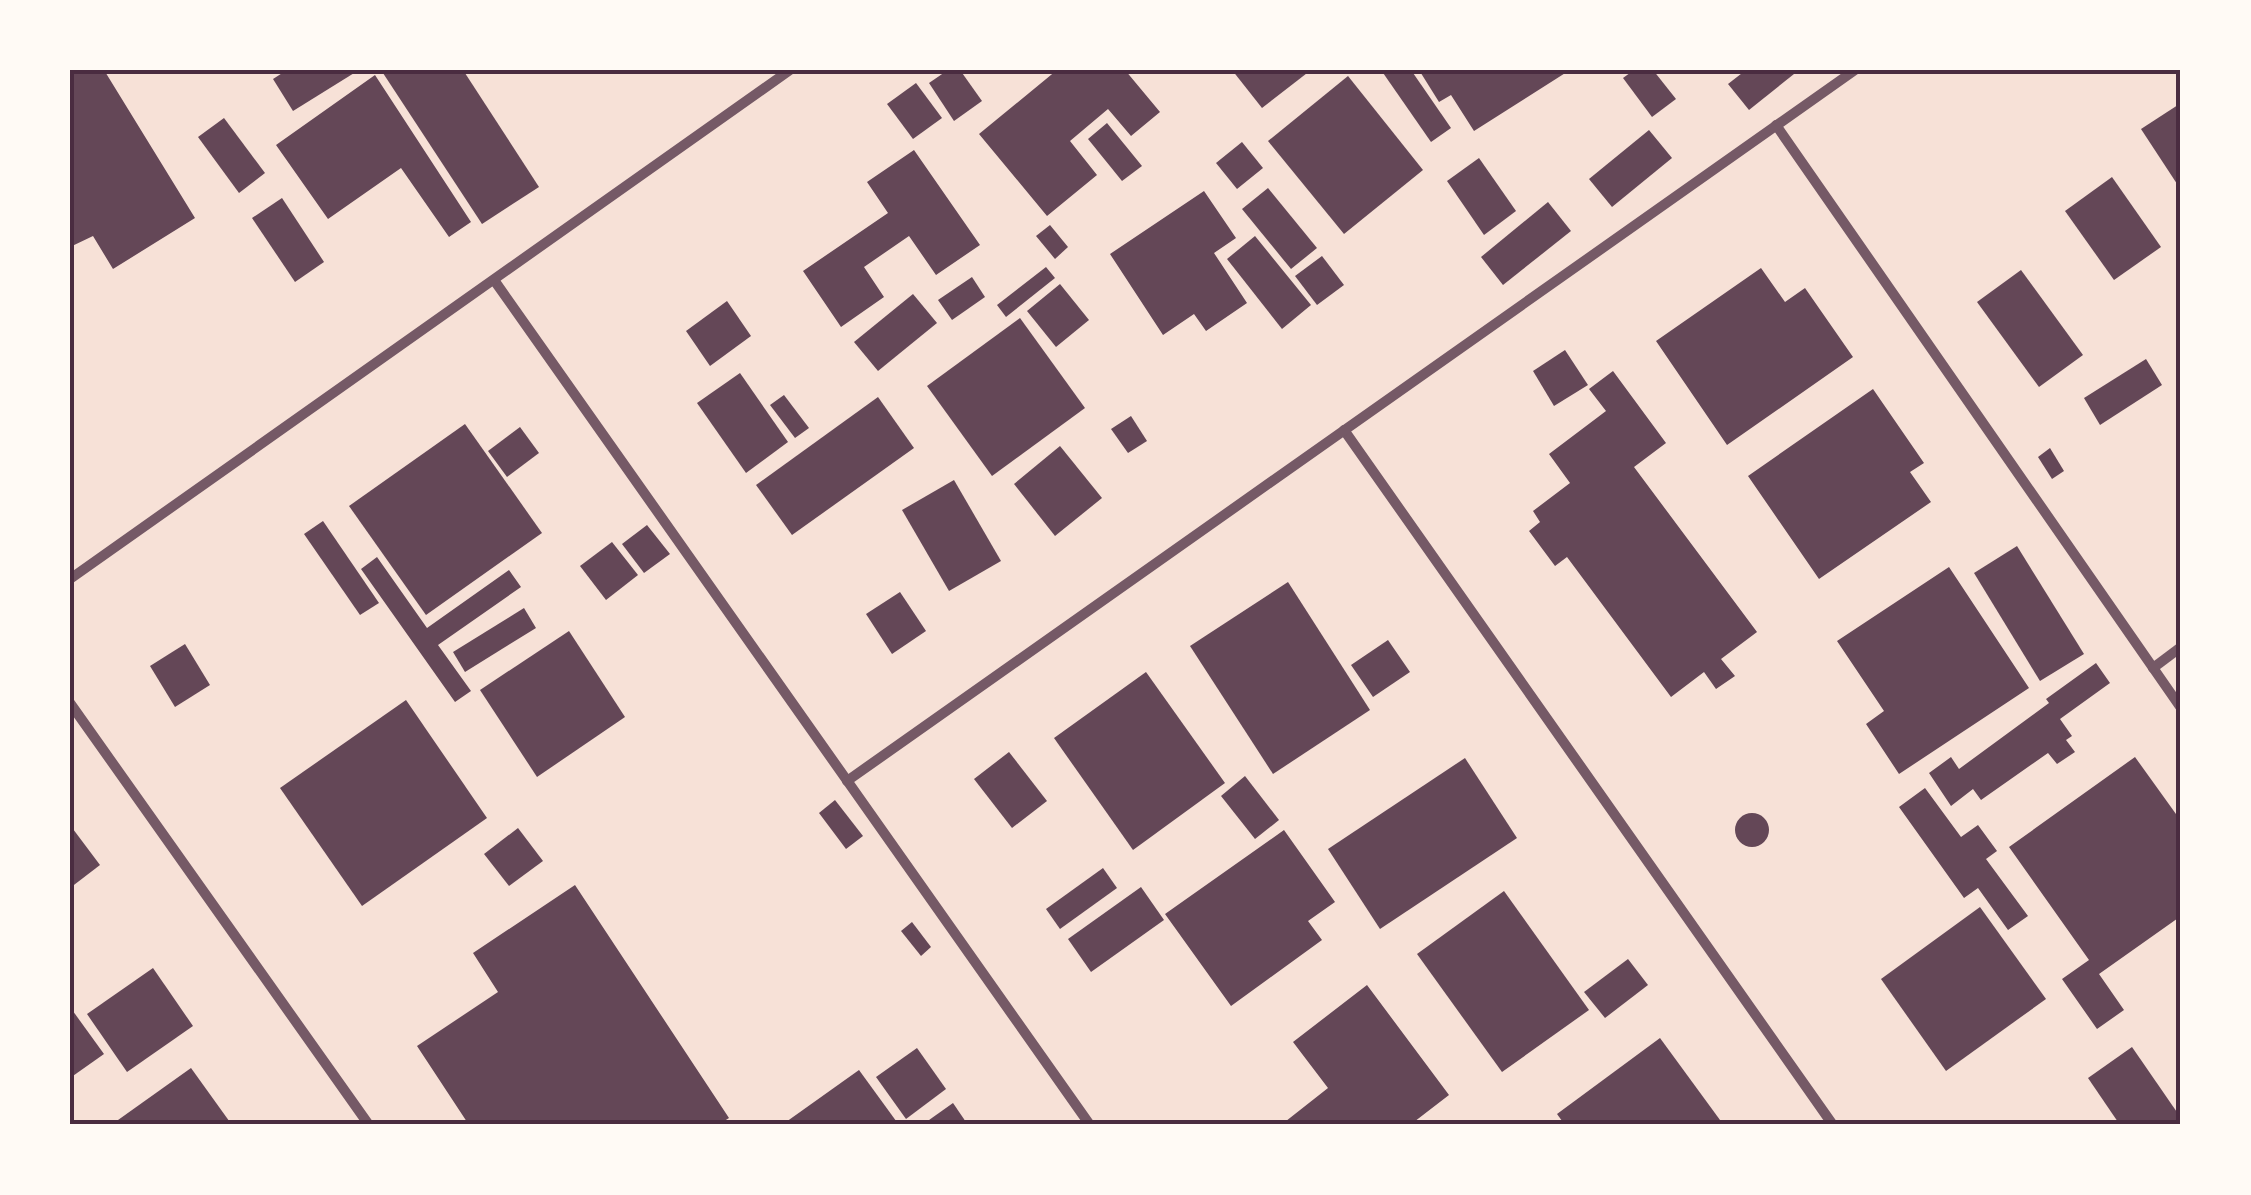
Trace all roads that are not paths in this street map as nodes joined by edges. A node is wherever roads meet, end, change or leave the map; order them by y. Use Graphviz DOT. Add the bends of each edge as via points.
graph roads {
  1 [pos="790,70"];
  2 [pos="1855,70"];
  3 [pos="1776,126"];
  4 [pos="494,280"];
  5 [pos="1344,430"];
  6 [pos="70,579"];
  7 [pos="2181,648"];
  8 [pos="2153,668"];
  9 [pos="70,703"];
  10 [pos="2181,708"];
  11 [pos="847,781"];
  12 [pos="369,1125"];
  13 [pos="1090,1125"];
  14 [pos="1833,1125"];
  1 -- 4 [label="street"];
  2 -- 3 [label="street"];
  3 -- 5 [label="street"];
  3 -- 8 [label="street"];
  4 -- 6 [label="street"];
  4 -- 11 [label="street"];
  5 -- 11 [label="street"];
  5 -- 14 [label="street"];
  7 -- 8 [label="street"];
  8 -- 10 [label="street"];
  9 -- 12 [label="street"];
  11 -- 13 [label="street"];
}
